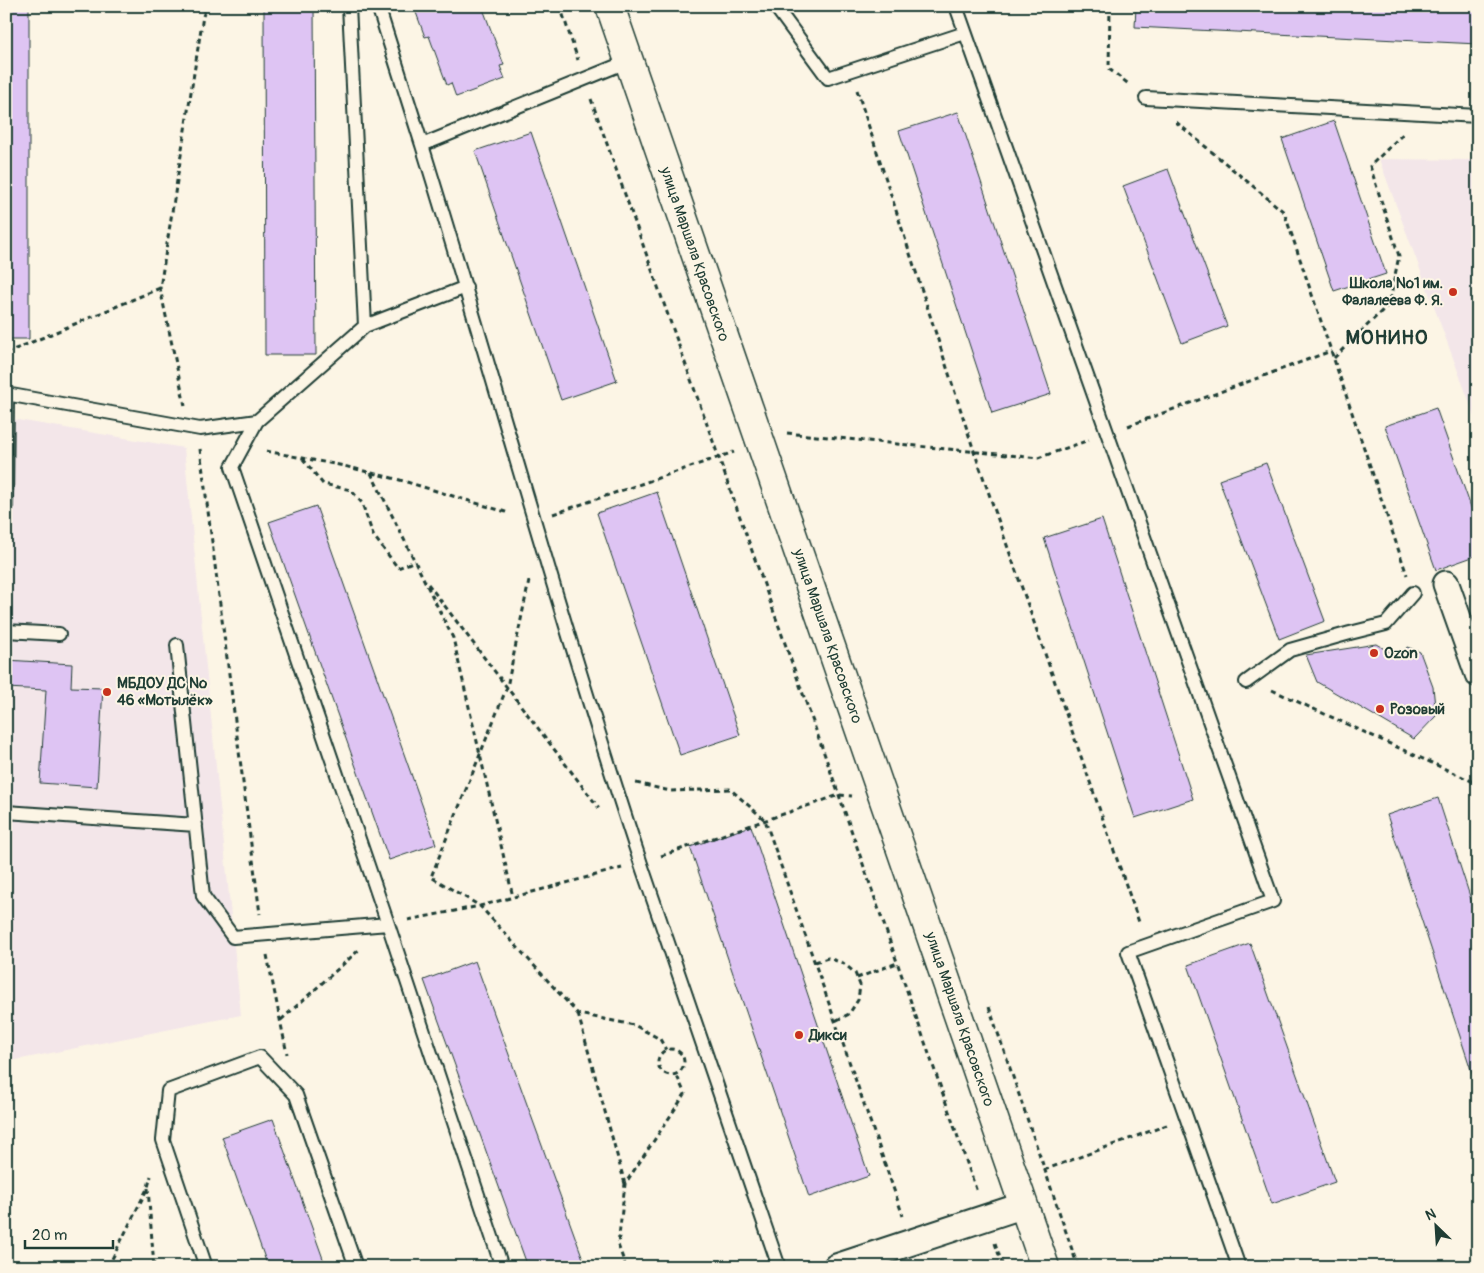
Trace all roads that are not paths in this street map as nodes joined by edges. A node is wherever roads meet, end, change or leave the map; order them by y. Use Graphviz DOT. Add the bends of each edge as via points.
graph roads {
  1 [pos="349,6"];
  2 [pos="378,6"];
  3 [pos="610,6"];
  4 [pos="775,6"];
  5 [pos="956,6"];
  6 [pos="965,33"];
  7 [pos="629,61"];
  8 [pos="1146,98"];
  9 [pos="1478,116"];
  10 [pos="422,145"];
  11 [pos="466,286"];
  12 [pos="365,326"];
  13 [pos="7,394"];
  14 [pos="257,421"];
  15 [pos="6,506"];
  16 [pos="1446,584"];
  17 [pos="1413,593"];
  18 [pos="6,631"];
  19 [pos="59,634"];
  20 [pos="177,645"];
  21 [pos="1475,660"];
  22 [pos="1246,682"];
  23 [pos="6,812"];
  24 [pos="196,825"];
  25 [pos="388,924"];
  26 [pos="1020,1194"];
  27 [pos="206,1267"];
  28 [pos="356,1267"];
  29 [pos="502,1267"];
  30 [pos="779,1267"];
  31 [pos="836,1267"];
  32 [pos="1045,1267"];
  33 [pos="1239,1267"];
  1 -- 12 [label="lane"];
  2 -- 10 [label="lane"];
  3 -- 7 [label="street, улица Маршала Красовского"];
  4 -- 6 [label="lane" via="828,78"];
  5 -- 6 [label="lane"];
  6 -- 33 [label="lane" via="1273,900 1128,952"];
  7 -- 10 [label="lane"];
  7 -- 26 [label="street, улица Маршала Красовского"];
  8 -- 9 [label="lane"];
  10 -- 11 [label="lane"];
  11 -- 12 [label="lane"];
  11 -- 30 [label="lane" via="539,537 641,863"];
  12 -- 14 [label="lane"];
  13 -- 14 [label="lane" via="200,429"];
  13 -- 15 [label="lane"];
  14 -- 25 [label="lane" via="232,467"];
  16 -- 21 [label="street"];
  17 -- 22 [label="lane" via="1386,624 1290,650"];
  18 -- 19 [label="lane"];
  20 -- 24 [label="lane"];
  23 -- 24 [label="lane"];
  24 -- 25 [label="lane" via="203,896 233,937"];
  25 -- 29 [label="lane"];
  26 -- 31 [label="street" via="986,1218"];
  26 -- 32 [label="street, улица Маршала Красовского"];
  27 -- 28 [label="lane" via="163,1140 168,1091 260,1057 296,1094"];
}
